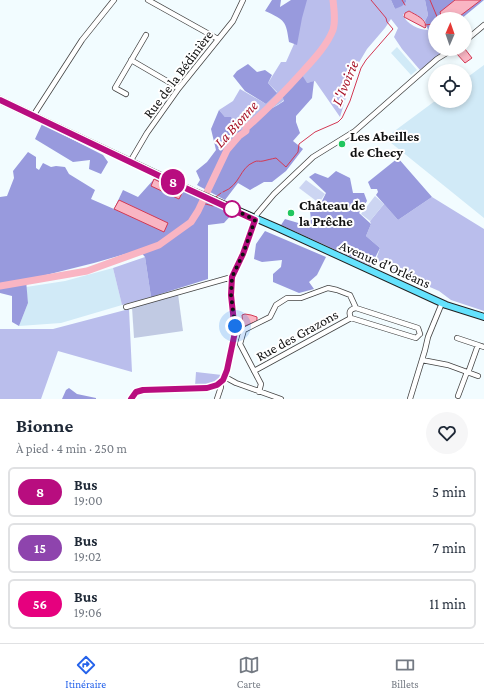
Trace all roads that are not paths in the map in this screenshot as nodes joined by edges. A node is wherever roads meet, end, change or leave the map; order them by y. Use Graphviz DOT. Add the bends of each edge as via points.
graph roads {
  1 [pos="114,0"];
  2 [pos="148,0"];
  3 [pos="243,0"];
  4 [pos="484,25"];
  5 [pos="146,35"];
  6 [pos="472,35"];
  7 [pos="218,39"];
  8 [pos="442,56"];
  9 [pos="131,60"];
  10 [pos="179,88"];
  11 [pos="126,94"];
  12 [pos="0,100"];
  13 [pos="33,116"];
  14 [pos="130,162"];
  15 [pos="255,220"];
  16 [pos="232,277"];
  17 [pos="442,303"];
  18 [pos="126,307"];
  19 [pos="356,308"];
  20 [pos="484,317"];
  21 [pos="351,318"];
  22 [pos="420,334"];
  23 [pos="428,337"];
  24 [pos="457,338"];
  25 [pos="478,346"];
  26 [pos="484,347"];
  27 [pos="422,360"];
  28 [pos="254,371"];
  29 [pos="468,373"];
  30 [pos="478,376"];
  31 [pos="224,377"];
  32 [pos="220,383"];
  33 [pos="259,392"];
  34 [pos="458,396"];
  35 [pos="411,398"];
  36 [pos="131,399"];
  37 [pos="217,399"];
  38 [pos="281,399"];
  1 -- 13 [label="street" via="82,40"];
  2 -- 7 [label="street"];
  3 -- 7 [label="street, Rue de la Bédinière" via="236,15"];
  4 -- 6 [label="street"];
  5 -- 9 [label="street"];
  7 -- 10 [label="street, Rue de la Bédinière"];
  8 -- 15 [label="street" via="355,131 313,157 274,194"];
  9 -- 10 [label="street"];
  9 -- 11 [label="street" via="114,88"];
  10 -- 14 [label="street, Rue de la Bédinière"];
  12 -- 13 [label="main road, Avenue d'Orléans"];
  13 -- 14 [label="main road, Avenue d'Orléans"];
  14 -- 15 [label="main road, Avenue d'Orléans"];
  15 -- 16 [label="street"];
  15 -- 17 [label="main road, Avenue d'Orléans" via="278,228"];
  16 -- 18 [label="street"];
  16 -- 31 [label="street" via="235,332"];
  17 -- 20 [label="main road, Avenue d'Orléans"];
  17 -- 23 [label="street"];
  19 -- 21 [label="street, Rue des Grazons" via="350,310"];
  19 -- 22 [label="street, Rue des Grazons" via="418,328"];
  19 -- 28 [label="street" via="350,295 330,288 301,298 287,298 276,305 270,317 243,332 240,344"];
  21 -- 22 [label="street, Rue des Grazons" via="416,338"];
  21 -- 28 [label="street, Rue des Grazons"];
  22 -- 23 [label="street, Rue des Grazons"];
  23 -- 27 [label="street"];
  24 -- 25 [label="street"];
  25 -- 26 [label="street"];
  25 -- 29 [label="street"];
  27 -- 29 [label="street" via="448,365"];
  27 -- 35 [label="street"];
  28 -- 33 [label="street" via="261,384"];
  29 -- 30 [label="street"];
  29 -- 34 [label="street"];
  31 -- 32 [label="street"];
  31 -- 33 [label="street"];
  32 -- 36 [label="street" via="207,388 143,390 136,392"];
  32 -- 37 [label="street"];
  33 -- 38 [label="street"];
}
